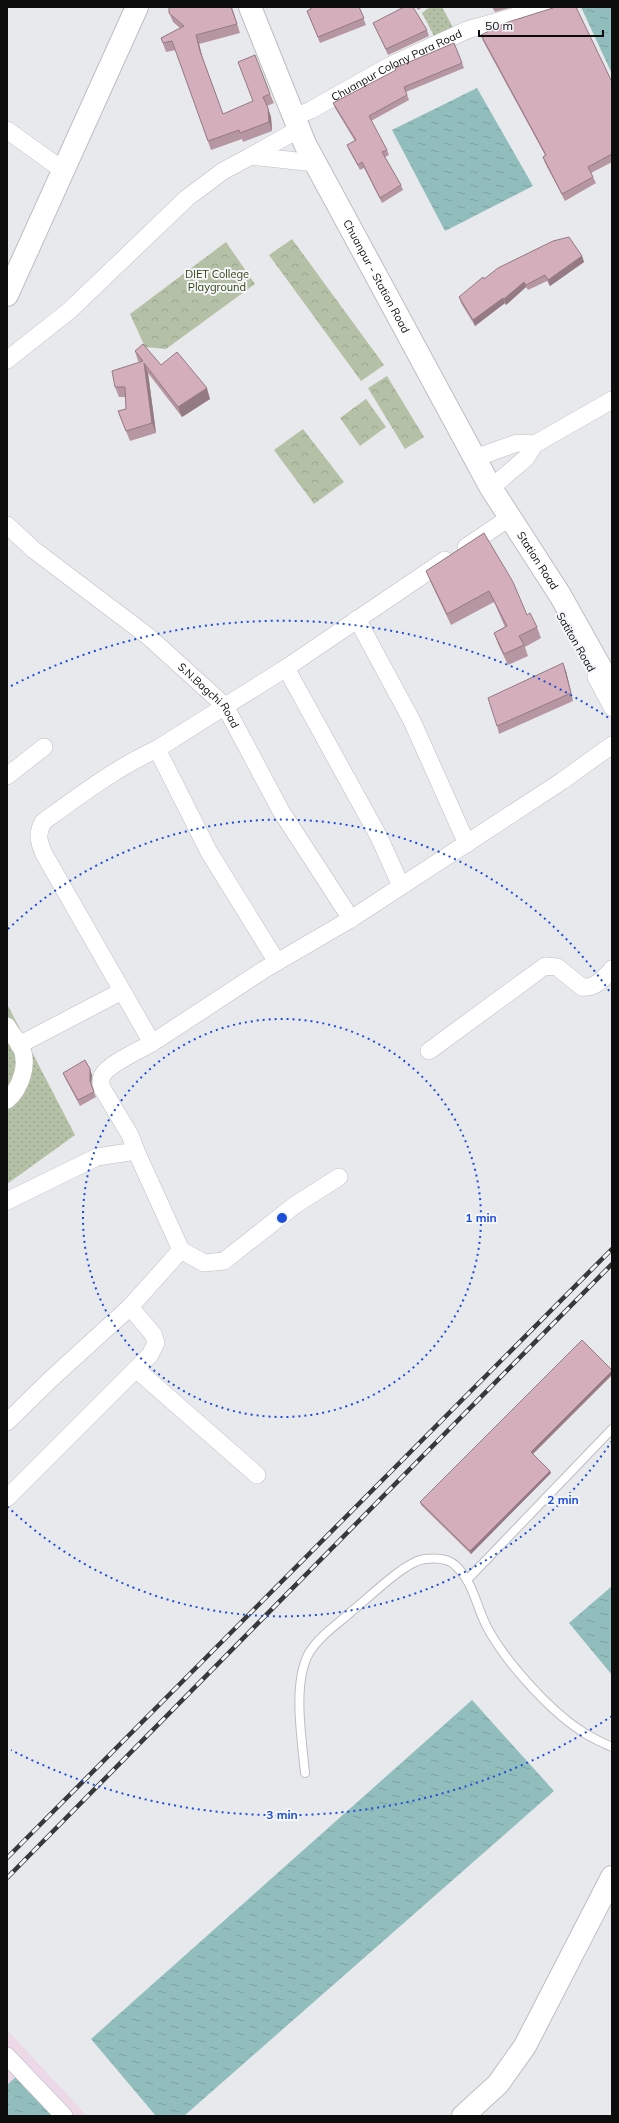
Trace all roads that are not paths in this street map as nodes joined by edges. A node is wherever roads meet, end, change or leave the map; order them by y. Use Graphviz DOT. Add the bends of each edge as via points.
graph roads {
  1 [pos="137,7"];
  2 [pos="250,7"];
  3 [pos="548,7"];
  4 [pos="296,123"];
  5 [pos="7,130"];
  6 [pos="251,156"];
  7 [pos="315,163"];
  8 [pos="64,171"];
  9 [pos="7,295"];
  10 [pos="7,360"];
  11 [pos="612,400"];
  12 [pos="535,444"];
  13 [pos="475,458"];
  14 [pos="491,488"];
  15 [pos="508,518"];
  16 [pos="7,525"];
  17 [pos="522,536"];
  18 [pos="357,619"];
  19 [pos="286,668"];
  20 [pos="612,671"];
  21 [pos="612,688"];
  22 [pos="225,706"];
  23 [pos="612,707"];
  24 [pos="612,745"];
  25 [pos="44,747"];
  26 [pos="157,749"];
  27 [pos="7,776"];
  28 [pos="467,844"];
  29 [pos="401,886"];
  30 [pos="351,919"];
  31 [pos="277,962"];
  32 [pos="612,970"];
  33 [pos="122,991"];
  34 [pos="8,1028"];
  35 [pos="152,1043"];
  36 [pos="19,1045"];
  37 [pos="429,1051"];
  38 [pos="7,1100"];
  39 [pos="136,1151"];
  40 [pos="339,1177"];
  41 [pos="7,1201"];
  42 [pos="181,1250"];
  43 [pos="130,1307"];
  44 [pos="136,1369"];
  45 [pos="7,1422"];
  46 [pos="612,1429"];
  47 [pos="257,1475"];
  48 [pos="7,1498"];
  49 [pos="467,1580"];
  50 [pos="612,1746"];
  51 [pos="305,1772"];
  52 [pos="612,1877"];
  53 [pos="7,2056"];
  54 [pos="64,2116"];
  55 [pos="463,2116"];
  1 -- 8 [label="street"];
  2 -- 4 [label="street, Chuanpur - Station Road"];
  3 -- 4 [label="street, Chuanpur Colony Para Road" via="467,30 391,65 310,110"];
  4 -- 6 [label="street, Chuanpur Colony Para Road"];
  4 -- 7 [label="street, Chuanpur - Station Road"];
  5 -- 8 [label="street"];
  6 -- 7 [label="street"];
  6 -- 10 [label="street, Chuanpur Colony Para Road" via="223,171 187,198 70,310"];
  7 -- 13 [label="street, Chuanpur - Station Road"];
  8 -- 9 [label="street"];
  11 -- 12 [label="street"];
  12 -- 13 [label="street" via="517,443"];
  12 -- 14 [label="street" via="526,458"];
  13 -- 14 [label="street, Chuanpur - Station Road"];
  14 -- 15 [label="street, Chuanpur - Station Road"];
  15 -- 17 [label="street, Chuanpur - Station Road"];
  15 -- 18 [label="street"];
  16 -- 22 [label="street, S.N.Bagchi Road" via="34,550 149,637"];
  17 -- 20 [label="street, Station Road" via="532,538 539,544"];
  17 -- 21 [label="street, Station Road" via="560,595"];
  17 -- 23 [label="street, Satiton Road" via="520,548 523,554 577,642"];
  18 -- 19 [label="street"];
  18 -- 28 [label="street" via="412,721"];
  19 -- 22 [label="street"];
  19 -- 29 [label="street" via="375,831"];
  22 -- 26 [label="street"];
  22 -- 30 [label="street, S.N.Bagchi Road" via="282,810"];
  24 -- 28 [label="street"];
  25 -- 27 [label="street"];
  26 -- 31 [label="street" via="209,852"];
  26 -- 33 [label="street" via="93,786 43,822 39,830 38,838 44,854"];
  28 -- 29 [label="street"];
  29 -- 30 [label="street"];
  30 -- 31 [label="street"];
  31 -- 35 [label="street"];
  32 -- 37 [label="street" via="599,982 587,988 582,987 557,967 545,966"];
  33 -- 35 [label="street"];
  33 -- 36 [label="street"];
  34 -- 36 [label="street"];
  35 -- 39 [label="street" via="112,1066 100,1080"];
  36 -- 38 [label="street" via="24,1061 23,1072"];
  39 -- 41 [label="street" via="97,1157"];
  39 -- 42 [label="street"];
  40 -- 42 [label="street" via="295,1205 224,1261 204,1263"];
  42 -- 43 [label="street"];
  43 -- 44 [label="street" via="153,1334 156,1343 150,1355"];
  43 -- 45 [label="street"];
  44 -- 47 [label="street"];
  44 -- 48 [label="street"];
  46 -- 49 [label="lane"];
  49 -- 50 [label="lane" via="496,1642 532,1686 580,1730"];
  49 -- 51 [label="lane" via="451,1561 425,1559 408,1565 327,1633 310,1653 301,1678 300,1700"];
  52 -- 55 [label="street" via="526,2046 498,2084"];
  53 -- 54 [label="street"];
}
